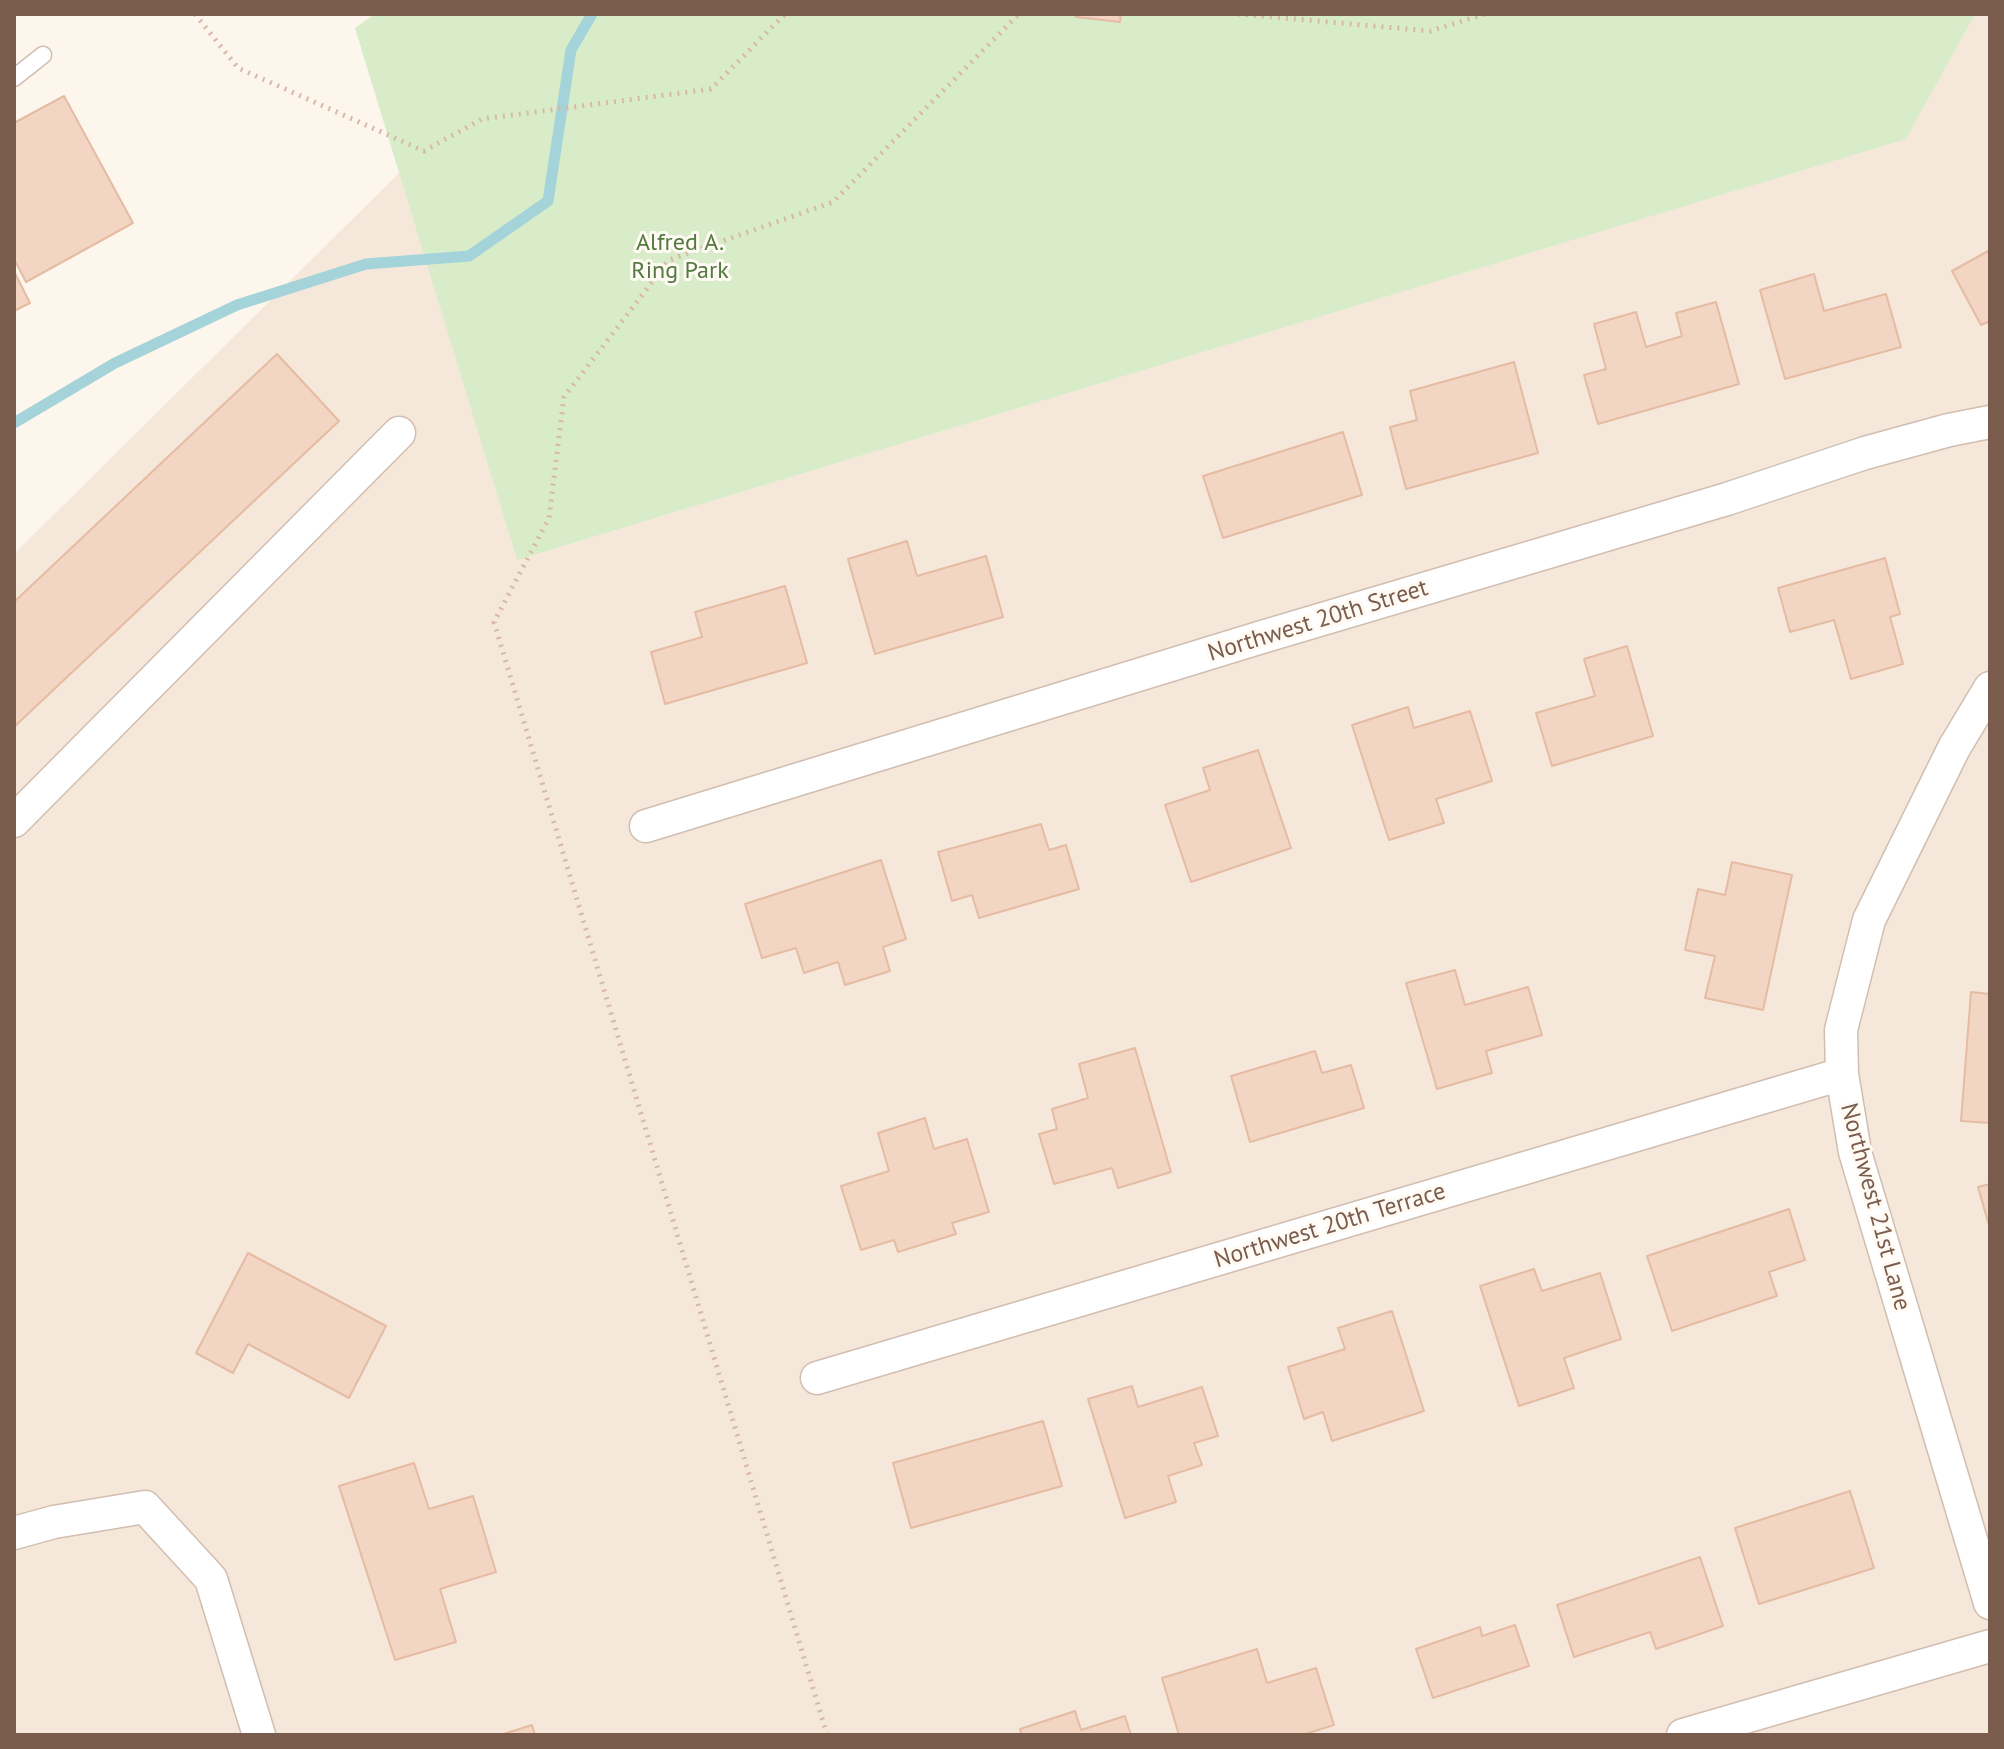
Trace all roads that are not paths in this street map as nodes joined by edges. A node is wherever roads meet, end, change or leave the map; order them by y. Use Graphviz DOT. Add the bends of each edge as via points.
graph roads {
  1 [pos="43,55"];
  2 [pos="14,78"];
  3 [pos="1990,422"];
  4 [pos="399,433"];
  5 [pos="1990,688"];
  6 [pos="14,821"];
  7 [pos="646,826"];
  8 [pos="1842,1074"];
  9 [pos="817,1378"];
  10 [pos="14,1533"];
  11 [pos="1990,1603"];
  12 [pos="1990,1646"];
  13 [pos="259,1735"];
  14 [pos="1683,1735"];
  1 -- 2 [label="lane"];
  3 -- 7 [label="street, Northwest 20th Street" via="1865,453 1712,504"];
  4 -- 6 [label="street"];
  5 -- 8 [label="street, Northwest 21st Lane" via="1954,748 1869,920 1841,1030"];
  8 -- 9 [label="street, Northwest 20th Terrace"];
  8 -- 11 [label="street, Northwest 21st Lane" via="1855,1152"];
  10 -- 13 [label="street" via="145,1507 211,1579"];
  12 -- 14 [label="street"];
}
